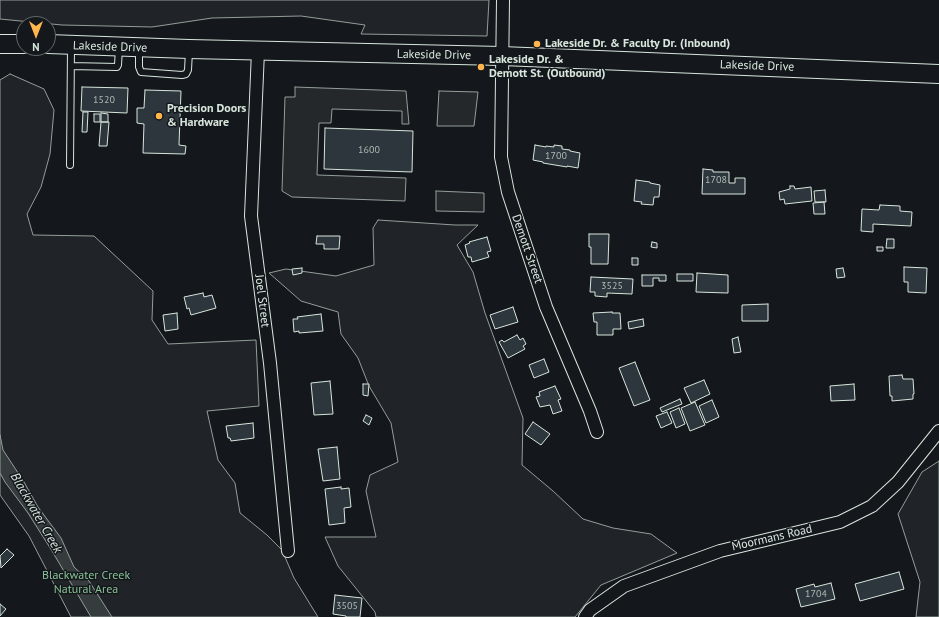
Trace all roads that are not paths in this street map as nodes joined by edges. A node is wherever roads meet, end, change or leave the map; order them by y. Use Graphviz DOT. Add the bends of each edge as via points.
graph roads {
  1 [pos="503,0"];
  2 [pos="0,44"];
  3 [pos="16,44"];
  4 [pos="56,44"];
  5 [pos="71,45"];
  6 [pos="119,47"];
  7 [pos="139,48"];
  8 [pos="189,50"];
  9 [pos="258,51"];
  10 [pos="502,56"];
  11 [pos="71,66"];
  12 [pos="939,74"];
  13 [pos="70,165"];
  14 [pos="939,431"];
  15 [pos="597,432"];
  16 [pos="288,551"];
  17 [pos="585,617"];
  1 -- 10 [label="street, Demott Street"];
  2 -- 3 [label="main road"];
  4 -- 5 [label="main road, Lakeside Drive"];
  5 -- 6 [label="main road, Lakeside Drive"];
  5 -- 11 [label="lane"];
  6 -- 7 [label="main road, Lakeside Drive"];
  6 -- 11 [label="lane" via="116,67"];
  7 -- 8 [label="main road, Lakeside Drive"];
  7 -- 8 [label="lane" via="141,72 182,75 188,70"];
  8 -- 9 [label="main road, Lakeside Drive"];
  9 -- 10 [label="main road, Lakeside Drive"];
  9 -- 16 [label="street, Joel Street" via="251,216 270,363"];
  10 -- 12 [label="main road, Lakeside Drive"];
  10 -- 15 [label="street, Demott Street" via="501,157 508,192 546,307"];
  11 -- 13 [label="lane"];
  14 -- 17 [label="street, Moormans Road" via="898,482 872,506 840,522 720,551 624,586 590,610"];
}
